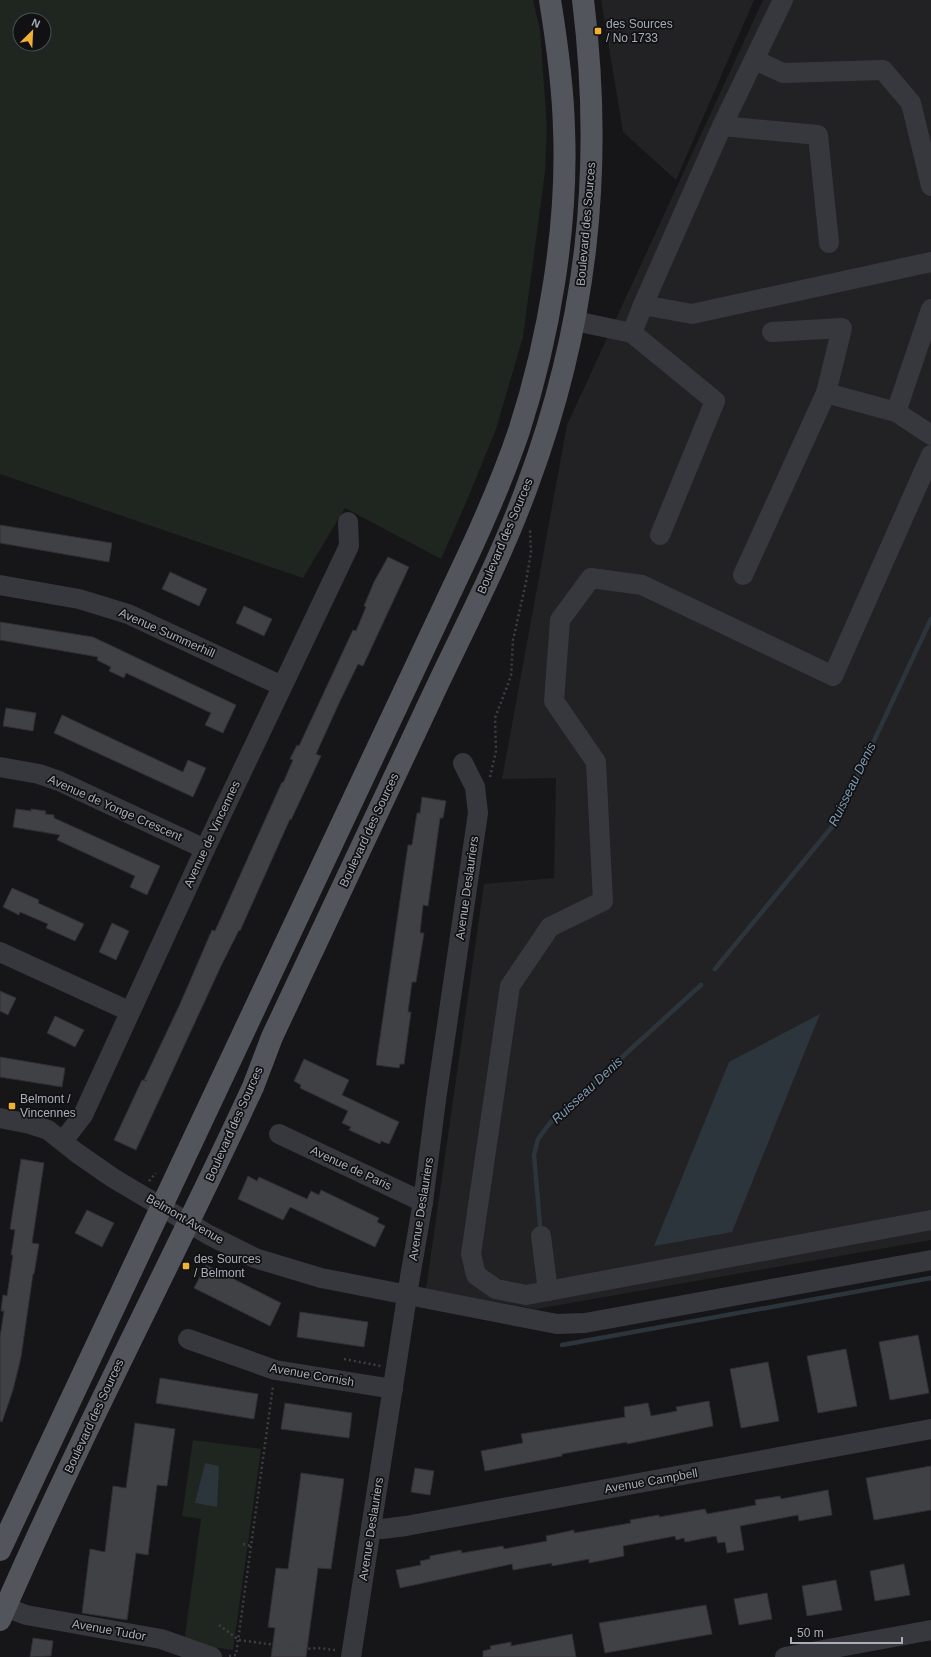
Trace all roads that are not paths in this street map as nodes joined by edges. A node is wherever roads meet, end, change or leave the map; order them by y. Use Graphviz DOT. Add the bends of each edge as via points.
graph roads {
  1 [pos="550,0"];
  2 [pos="583,0"];
  3 [pos="592,0"];
  4 [pos="783,0"];
  5 [pos="586,21"];
  6 [pos="755,60"];
  7 [pos="722,126"];
  8 [pos="931,186"];
  9 [pos="829,242"];
  10 [pos="931,262"];
  11 [pos="644,305"];
  12 [pos="931,309"];
  13 [pos="575,321"];
  14 [pos="772,332"];
  15 [pos="632,333"];
  16 [pos="826,393"];
  17 [pos="896,412"];
  18 [pos="931,435"];
  19 [pos="931,455"];
  20 [pos="348,522"];
  21 [pos="660,535"];
  22 [pos="743,575"];
  23 [pos="0,585"];
  24 [pos="282,686"];
  25 [pos="463,763"];
  26 [pos="0,767"];
  27 [pos="205,849"];
  28 [pos="0,952"];
  29 [pos="130,1011"];
  30 [pos="0,1118"];
  31 [pos="278,1134"];
  32 [pos="63,1141"];
  33 [pos="423,1202"];
  34 [pos="161,1206"];
  35 [pos="931,1220"];
  36 [pos="188,1222"];
  37 [pos="541,1236"];
  38 [pos="931,1260"];
  39 [pos="548,1291"];
  40 [pos="407,1294"];
  41 [pos="188,1339"];
  42 [pos="392,1389"];
  43 [pos="931,1429"];
  44 [pos="371,1528"];
  45 [pos="0,1550"];
  46 [pos="3,1614"];
  47 [pos="931,1630"];
  48 [pos="345,1654"];
  49 [pos="212,1657"];
  50 [pos="785,1657"];
  1 -- 34 [label="main road" via="563,98 565,148 562,202 549,309 519,429 470,551"];
  2 -- 5 [label="main road, Boulevard des Sources"];
  3 -- 5 [label="street"];
  4 -- 6 [label="street"];
  5 -- 13 [label="main road, Boulevard des Sources" via="592,100 592,177 585,256"];
  6 -- 7 [label="street"];
  6 -- 8 [label="street" via="783,73 883,70 911,104"];
  7 -- 9 [label="street" via="818,135"];
  7 -- 11 [label="street"];
  10 -- 11 [label="street" via="692,314"];
  11 -- 15 [label="street"];
  12 -- 17 [label="street"];
  13 -- 15 [label="street"];
  13 -- 36 [label="main road, Boulevard des Sources" via="550,417 520,504 491,572 272,1037 253,1087"];
  14 -- 16 [label="street" via="842,328"];
  15 -- 21 [label="street" via="715,401"];
  16 -- 17 [label="street"];
  16 -- 22 [label="street"];
  17 -- 18 [label="street"];
  19 -- 39 [label="street" via="833,676 642,585 591,578 560,620 554,701 596,762 603,901 550,927 510,986 471,1254 476,1275 496,1289 526,1295"];
  20 -- 24 [label="street, Avenue de Vincennes" via="349,546"];
  23 -- 24 [label="street, Avenue Summerhill" via="79,599 128,614"];
  24 -- 27 [label="street, Avenue de Vincennes"];
  25 -- 33 [label="street, Avenue Deslauriers" via="477,794 478,813"];
  26 -- 27 [label="street, Avenue de Yonge Crescent" via="39,774 59,781"];
  27 -- 29 [label="street, Avenue de Vincennes"];
  28 -- 29 [label="street"];
  29 -- 32 [label="street, Avenue de Vincennes" via="83,1115"];
  30 -- 32 [label="street, Belmont Avenue" via="40,1127"];
  31 -- 33 [label="street, Avenue de Paris"];
  32 -- 34 [label="street, Belmont Avenue" via="112,1178"];
  33 -- 40 [label="street, Avenue Deslauriers"];
  34 -- 36 [label="street, Belmont Avenue"];
  34 -- 45 [label="main road"];
  35 -- 39 [label="street"];
  36 -- 40 [label="street, Belmont Avenue" via="254,1258 322,1278"];
  36 -- 46 [label="main road, Boulevard des Sources" via="45,1518"];
  37 -- 39 [label="street"];
  38 -- 40 [label="street, Belmont Avenue" via="585,1323 557,1324"];
  40 -- 42 [label="street, Avenue Deslauriers"];
  41 -- 42 [label="street, Avenue Cornish" via="276,1370"];
  42 -- 44 [label="street, Avenue Deslauriers"];
  43 -- 44 [label="street, Avenue Campbell" via="406,1526"];
  44 -- 48 [label="street, Avenue Deslauriers"];
  46 -- 49 [label="street, Avenue Tudor" via="26,1615 161,1639"];
  47 -- 50 [label="street"];
}
